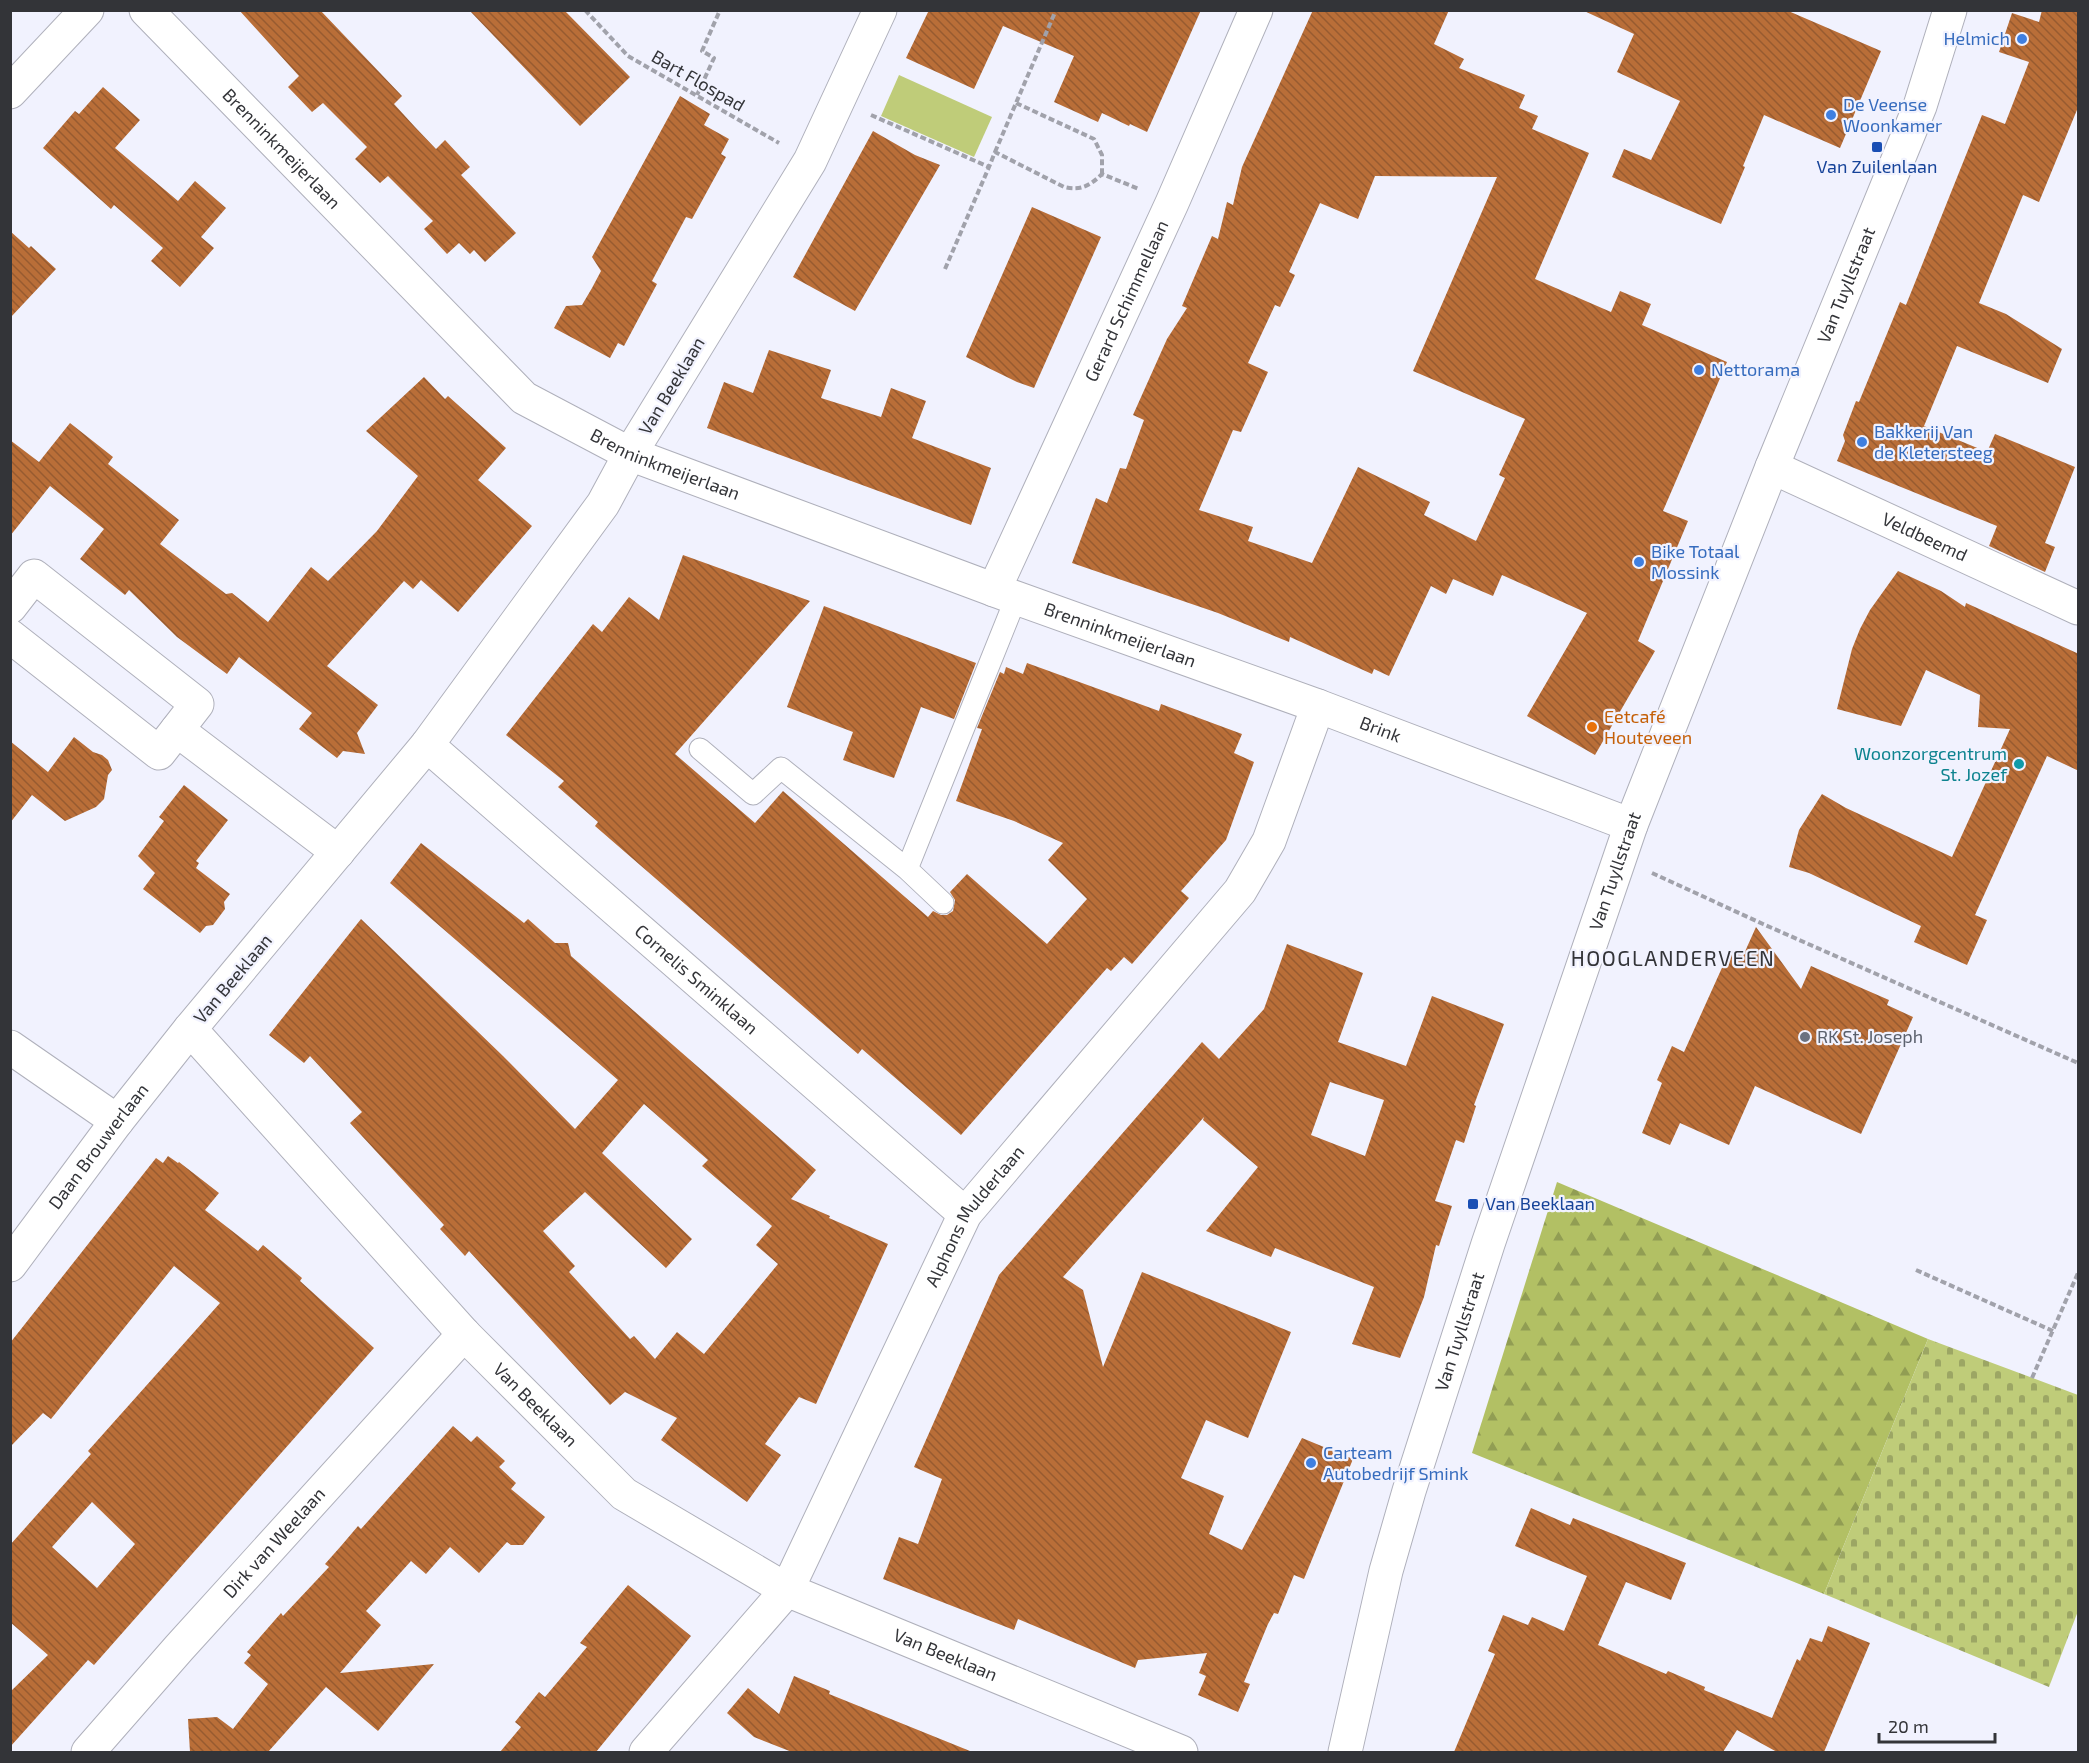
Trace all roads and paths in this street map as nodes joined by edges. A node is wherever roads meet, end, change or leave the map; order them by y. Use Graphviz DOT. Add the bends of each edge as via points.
graph roads {
  1 [pos="87,10"];
  2 [pos="146,10"];
  3 [pos="585,10"];
  4 [pos="720,10"];
  5 [pos="880,10"];
  6 [pos="1056,10"];
  7 [pos="1256,10"];
  8 [pos="1950,10"];
  9 [pos="10,92"];
  10 [pos="697,96"];
  11 [pos="838,100"];
  12 [pos="1016,104"];
  13 [pos="995,152"];
  14 [pos="810,161"];
  15 [pos="989,167"];
  16 [pos="1102,174"];
  17 [pos="1172,203"];
  18 [pos="945,269"];
  19 [pos="630,454"];
  20 [pos="1772,467"];
  21 [pos="1005,594"];
  22 [pos="10,606"];
  23 [pos="2079,608"];
  24 [pos="10,636"];
  25 [pos="1318,706"];
  26 [pos="177,730"];
  27 [pos="427,745"];
  28 [pos="700,749"];
  29 [pos="1631,825"];
  30 [pos="338,852"];
  31 [pos="1620,858"];
  32 [pos="907,869"];
  33 [pos="943,903"];
  34 [pos="190,1029"];
  35 [pos="10,1047"];
  36 [pos="2079,1063"];
  37 [pos="117,1121"];
  38 [pos="965,1214"];
  39 [pos="10,1265"];
  40 [pos="1916,1270"];
  41 [pos="2079,1273"];
  42 [pos="2053,1331"];
  43 [pos="464,1334"];
  44 [pos="2032,1378"];
  45 [pos="786,1590"];
  46 [pos="88,1752"];
  47 [pos="646,1752"];
  48 [pos="1181,1752"];
  49 [pos="1345,1752"];
  1 -- 9 [label="street"];
  2 -- 19 [label="street, Brenninkmeijerlaan" via="524,398"];
  3 -- 10 [label="path, Bart Flospad" via="628,56"];
  4 -- 10 [label="path" via="702,51 714,58"];
  5 -- 11 [label="street, Van Beeklaan"];
  6 -- 12 [label="path"];
  7 -- 17 [label="street, Gerard Schimmellaan"];
  8 -- 20 [label="street, Van Tuyllstraat" via="1920,106"];
  10 -- 14 [label="path, Bart Flospad"];
  11 -- 14 [label="street, Van Beeklaan"];
  11 -- 15 [label="path"];
  12 -- 13 [label="path"];
  12 -- 16 [label="path" via="1094,139 1102,155"];
  13 -- 15 [label="path"];
  13 -- 16 [label="path" via="1076,190 1092,184"];
  14 -- 19 [label="street, Van Beeklaan"];
  15 -- 18 [label="path"];
  16 -- 17 [label="path"];
  17 -- 21 [label="street, Gerard Schimmellaan"];
  19 -- 21 [label="street, Brenninkmeijerlaan"];
  19 -- 27 [label="street, Van Beeklaan" via="603,504"];
  20 -- 23 [label="street, Veldbeemd"];
  20 -- 29 [label="street, Van Tuyllstraat"];
  21 -- 25 [label="street, Brenninkmeijerlaan"];
  21 -- 32 [label="lane"];
  22 -- 26 [label="street" via="34,576 197,704"];
  24 -- 26 [label="street" via="159,753"];
  25 -- 29 [label="street, Brink"];
  25 -- 38 [label="street, Alphons Mulderlaan" via="1269,841 1240,891"];
  26 -- 30 [label="street"];
  27 -- 30 [label="street, Van Beeklaan"];
  27 -- 38 [label="street, Cornelis Sminklaan"];
  28 -- 32 [label="lane" via="753,794 781,768"];
  29 -- 31 [label="street, Van Tuyllstraat"];
  30 -- 34 [label="street, Van Beeklaan"];
  31 -- 36 [label="path"];
  31 -- 49 [label="street, Van Tuyllstraat" via="1488,1244 1409,1491 1386,1571"];
  32 -- 33 [label="lane"];
  34 -- 37 [label="street, Daan Brouwerlaan"];
  34 -- 43 [label="street, Van Beeklaan"];
  35 -- 37 [label="street"];
  37 -- 39 [label="street, Daan Brouwerlaan"];
  38 -- 45 [label="street, Alphons Mulderlaan"];
  40 -- 42 [label="path"];
  41 -- 42 [label="path"];
  42 -- 44 [label="path"];
  43 -- 45 [label="street, Van Beeklaan" via="624,1494"];
  43 -- 46 [label="street, Dirk van Weelaan"];
  45 -- 47 [label="street, Alphons Mulderlaan"];
  45 -- 48 [label="street, Van Beeklaan"];
}
